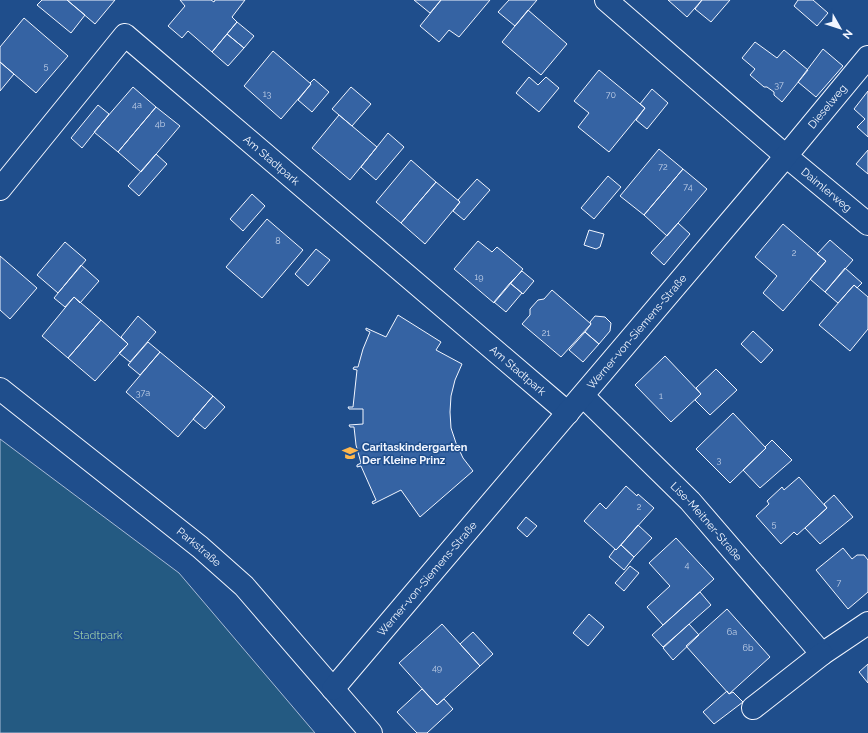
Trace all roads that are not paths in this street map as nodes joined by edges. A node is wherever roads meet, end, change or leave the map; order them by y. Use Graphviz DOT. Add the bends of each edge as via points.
graph roads {
  1 [pos="606,0"];
  2 [pos="868,56"];
  3 [pos="786,156"];
  4 [pos="0,189"];
  5 [pos="868,224"];
  6 [pos="0,389"];
  7 [pos="583,396"];
  8 [pos="568,413"];
  9 [pos="868,623"];
  10 [pos="822,654"];
  11 [pos="333,689"];
  12 [pos="753,708"];
  13 [pos="371,733"];
  1 -- 3 [label="street"];
  2 -- 3 [label="street, Dieselweg"];
  3 -- 5 [label="street, Daimlerweg"];
  3 -- 7 [label="street, Werner-von-Siemens-Straße"];
  4 -- 8 [label="street, Am Stadtpark" via="125,36"];
  6 -- 11 [label="street, Parkstraße" via="211,556 244,586"];
  7 -- 8 [label="street, Werner-von-Siemens-Straße"];
  7 -- 10 [label="street, Lise-Meitner-Straße" via="690,501"];
  8 -- 11 [label="street, Werner-von-Siemens-Straße"];
  9 -- 10 [label="street"];
  10 -- 12 [label="street"];
  11 -- 13 [label="street, Parkstraße"];
}
